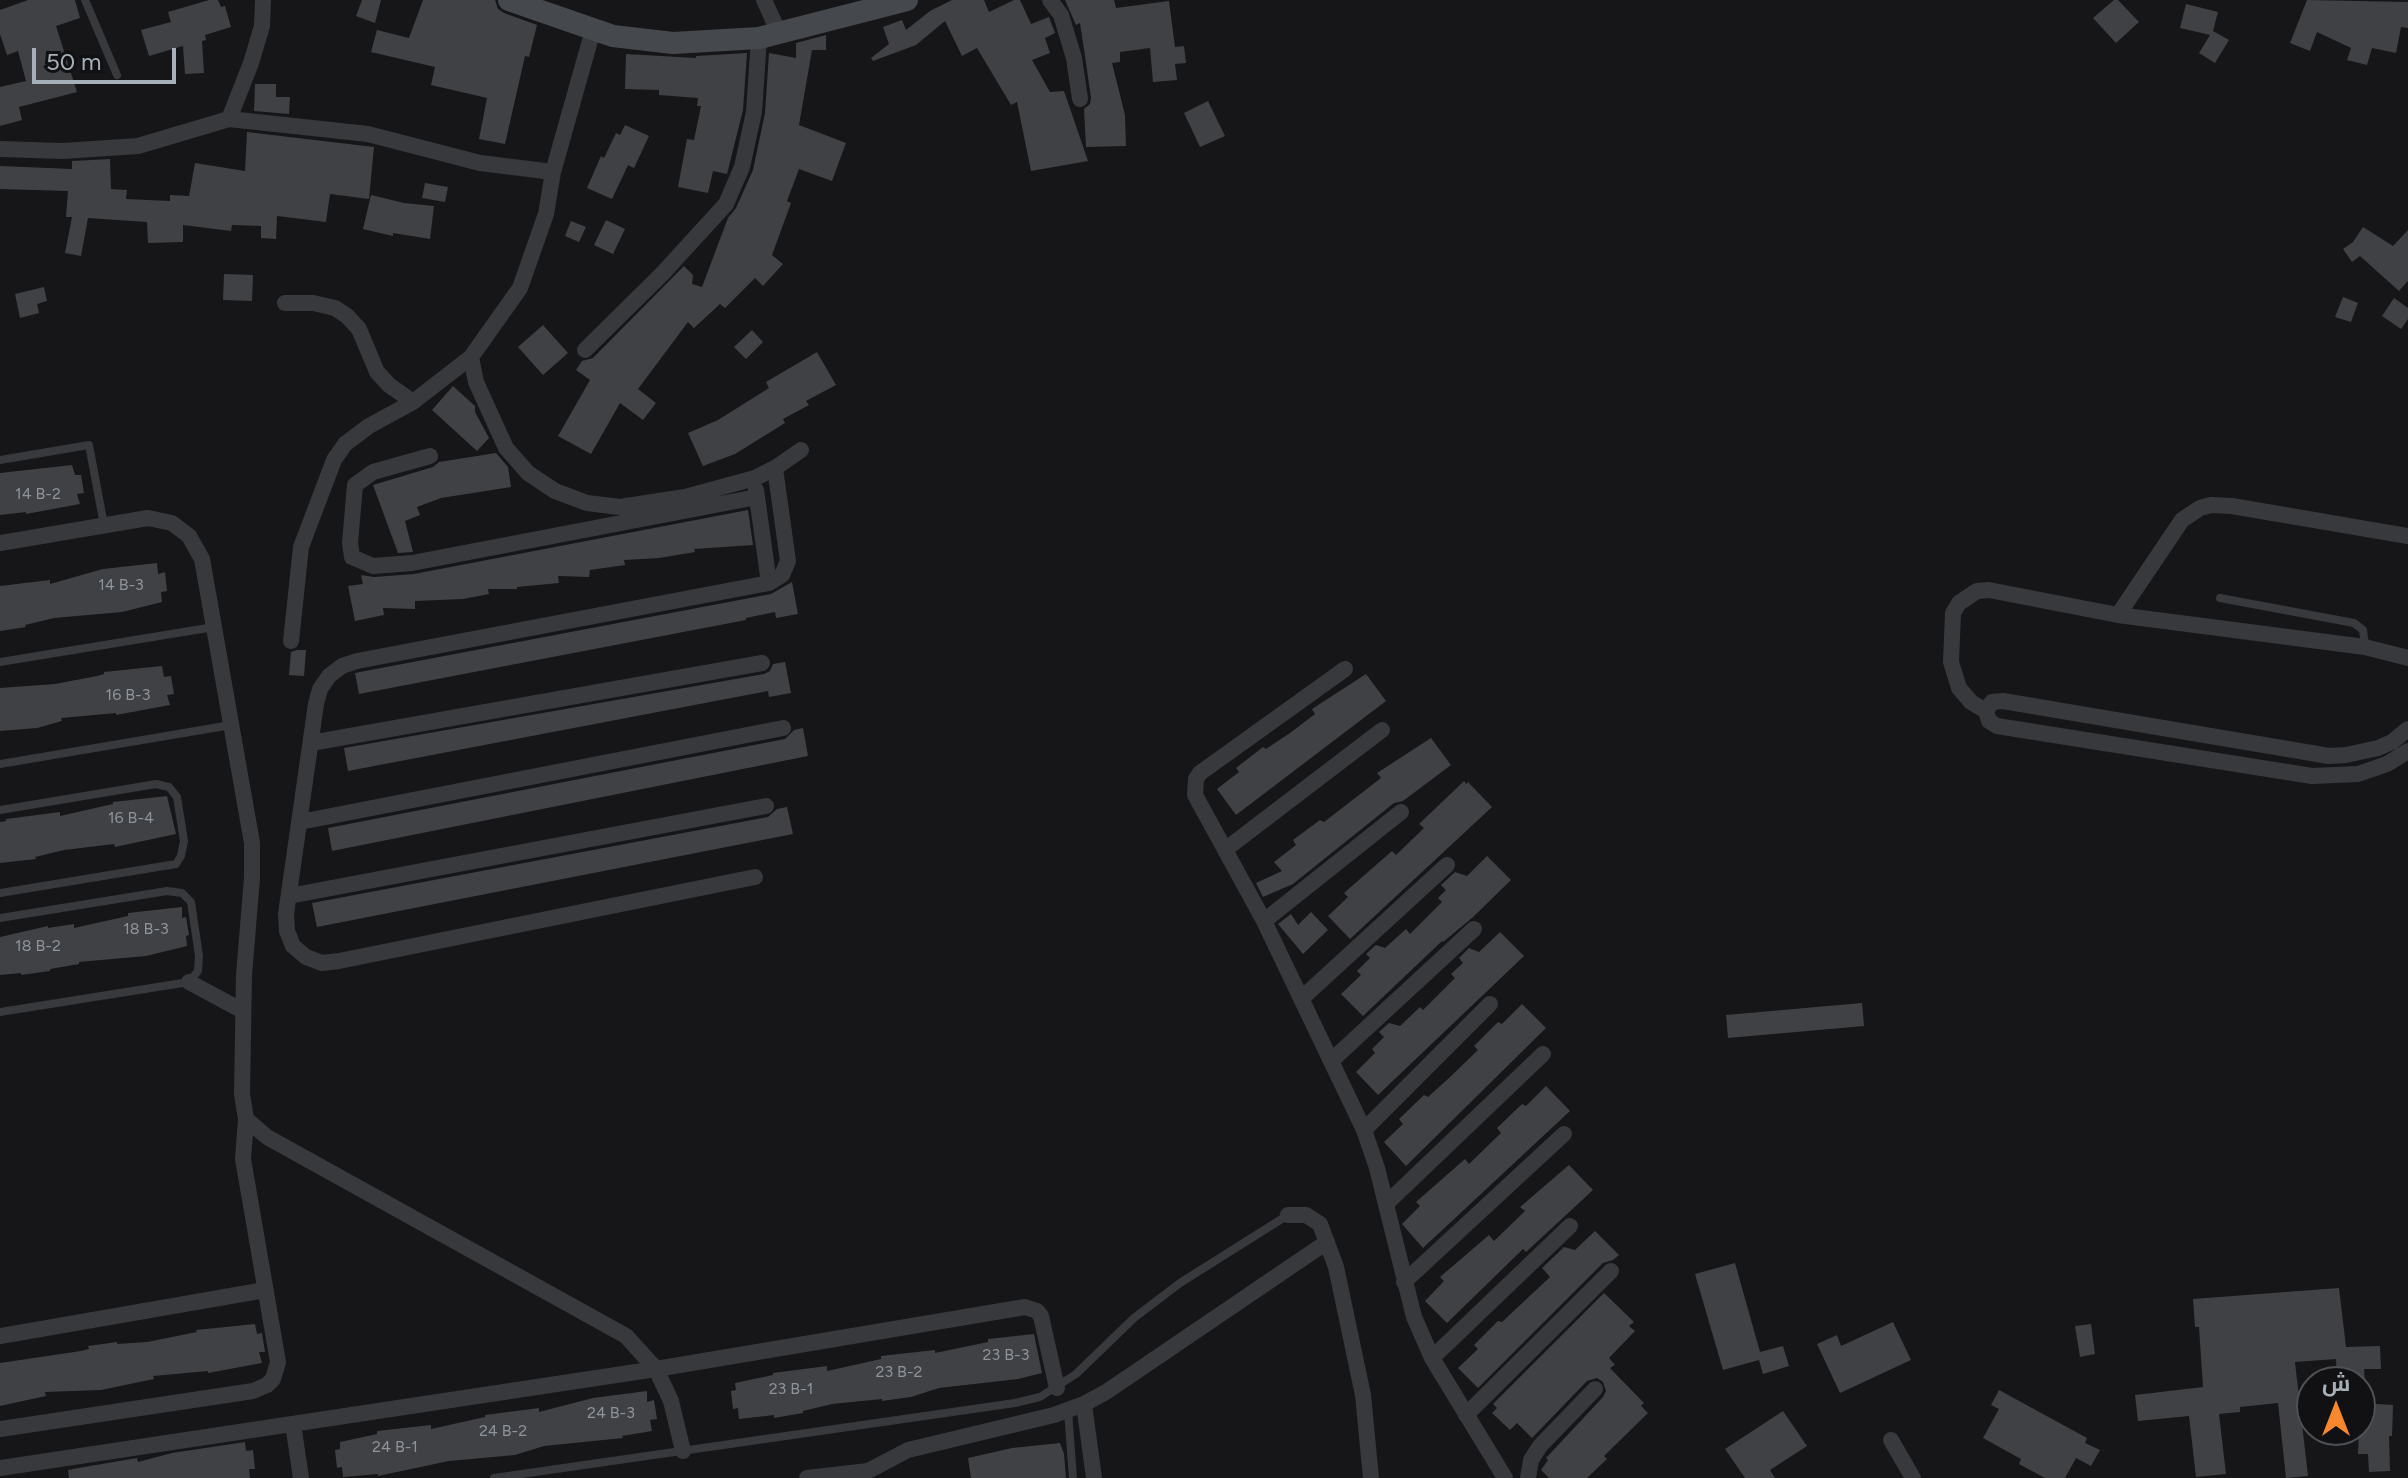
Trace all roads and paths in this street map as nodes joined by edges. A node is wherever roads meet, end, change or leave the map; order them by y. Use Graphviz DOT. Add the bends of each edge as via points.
graph roads {
  1 [pos="85,0"];
  2 [pos="263,0"];
  3 [pos="509,0"];
  4 [pos="764,0"];
  5 [pos="907,0"];
  6 [pos="1050,0"];
  7 [pos="593,30"];
  8 [pos="769,36"];
  9 [pos="117,75"];
  10 [pos="1080,99"];
  11 [pos="229,119"];
  12 [pos="0,149"];
  13 [pos="553,172"];
  14 [pos="285,303"];
  15 [pos="585,350"];
  16 [pos="471,357"];
  17 [pos="413,402"];
  18 [pos="801,450"];
  19 [pos="430,456"];
  20 [pos="0,460"];
  21 [pos="775,468"];
  22 [pos="755,478"];
  23 [pos="757,497"];
  24 [pos="104,525"];
  25 [pos="2408,536"];
  26 [pos="0,543"];
  27 [pos="769,583"];
  28 [pos="2220,598"];
  29 [pos="2118,615"];
  30 [pos="214,627"];
  31 [pos="291,641"];
  32 [pos="2365,647"];
  33 [pos="2408,658"];
  34 [pos="0,662"];
  35 [pos="762,663"];
  36 [pos="1345,669"];
  37 [pos="1986,711"];
  38 [pos="231,725"];
  39 [pos="783,728"];
  40 [pos="2408,729"];
  41 [pos="1382,730"];
  42 [pos="311,743"];
  43 [pos="2408,751"];
  44 [pos="2299,752"];
  45 [pos="0,764"];
  46 [pos="2297,773"];
  47 [pos="766,806"];
  48 [pos="0,810"];
  49 [pos="1401,812"];
  50 [pos="300,822"];
  51 [pos="1226,849"];
  52 [pos="1447,865"];
  53 [pos="755,877"];
  54 [pos="0,893"];
  55 [pos="289,896"];
  56 [pos="0,918"];
  57 [pos="1264,921"];
  58 [pos="1474,929"];
  59 [pos="189,982"];
  60 [pos="1301,999"];
  61 [pos="1490,1004"];
  62 [pos="243,1011"];
  63 [pos="0,1012"];
  64 [pos="1543,1054"];
  65 [pos="1331,1061"];
  66 [pos="246,1119"];
  67 [pos="1364,1130"];
  68 [pos="1564,1134"];
  69 [pos="1387,1203"];
  70 [pos="1288,1215"];
  71 [pos="1570,1226"];
  72 [pos="1327,1242"];
  73 [pos="1611,1271"];
  74 [pos="1404,1282"];
  75 [pos="265,1290"];
  76 [pos="0,1336"];
  77 [pos="1432,1358"];
  78 [pos="656,1369"];
  79 [pos="1057,1388"];
  80 [pos="1595,1389"];
  81 [pos="1084,1404"];
  82 [pos="1068,1411"];
  83 [pos="1466,1415"];
  84 [pos="293,1424"];
  85 [pos="0,1429"];
  86 [pos="1891,1440"];
  87 [pos="683,1451"];
  88 [pos="0,1468"];
  89 [pos="301,1478"];
  90 [pos="494,1478"];
  91 [pos="807,1478"];
  92 [pos="1073,1478"];
  93 [pos="1094,1478"];
  94 [pos="1371,1478"];
  95 [pos="1505,1478"];
  96 [pos="1528,1478"];
  97 [pos="1913,1478"];
  1 -- 9 [label="lane"];
  2 -- 11 [label="street" via="262,26"];
  3 -- 7 [label="street"];
  4 -- 8 [label="street"];
  5 -- 8 [label="street"];
  6 -- 10 [label="street" via="1061,15"];
  7 -- 8 [label="street" via="673,43"];
  7 -- 13 [label="street"];
  8 -- 15 [label="street" via="742,167 726,204"];
  11 -- 12 [label="street" via="138,146"];
  11 -- 13 [label="street" via="368,134 480,163"];
  13 -- 16 [label="street" via="546,214 520,288"];
  14 -- 17 [label="street" via="313,303 347,316 359,329 377,372"];
  16 -- 17 [label="street"];
  16 -- 22 [label="street" via="476,382 506,448 528,473 555,491 587,503 620,507"];
  17 -- 31 [label="street" via="369,426 334,460 301,547"];
  18 -- 21 [label="street"];
  19 -- 23 [label="street" via="373,472 355,485 352,557 386,567"];
  20 -- 24 [label="lane" via="89,445"];
  21 -- 22 [label="street"];
  21 -- 27 [label="street" via="788,561 782,575"];
  22 -- 23 [label="street"];
  23 -- 27 [label="street"];
  24 -- 26 [label="street"];
  24 -- 30 [label="street" via="148,518 172,523 189,536 202,559"];
  25 -- 29 [label="street" via="2211,505 2182,520"];
  27 -- 42 [label="street" via="342,666 320,689"];
  28 -- 32 [label="lane" via="2354,623 2365,636"];
  29 -- 32 [label="street"];
  29 -- 37 [label="street" via="1989,590 1967,595 1953,613 1952,671 1964,695"];
  30 -- 34 [label="lane"];
  30 -- 38 [label="street"];
  32 -- 33 [label="street"];
  35 -- 42 [label="street"];
  36 -- 51 [label="street" via="1196,779 1195,795"];
  37 -- 44 [label="street" via="1992,702 2003,701"];
  37 -- 46 [label="street" via="1997,726"];
  38 -- 45 [label="lane"];
  38 -- 62 [label="street" via="252,843"];
  39 -- 50 [label="street"];
  40 -- 44 [label="street" via="2392,742 2363,752"];
  41 -- 51 [label="street"];
  42 -- 50 [label="street"];
  43 -- 46 [label="street" via="2358,774"];
  44 -- 46 [label="street"];
  47 -- 55 [label="street"];
  48 -- 54 [label="lane" via="156,784 169,787 177,797 184,841 176,864"];
  49 -- 57 [label="street"];
  50 -- 55 [label="street"];
  51 -- 57 [label="street"];
  52 -- 60 [label="street"];
  53 -- 55 [label="street" via="322,963 293,946 287,931"];
  56 -- 59 [label="lane" via="167,891 182,893 191,902 199,956 198,971"];
  57 -- 60 [label="street"];
  58 -- 65 [label="street"];
  59 -- 62 [label="street"];
  59 -- 63 [label="lane"];
  60 -- 65 [label="street"];
  61 -- 67 [label="street"];
  62 -- 66 [label="street"];
  64 -- 69 [label="street"];
  65 -- 67 [label="street"];
  66 -- 75 [label="street" via="243,1159"];
  66 -- 78 [label="street" via="267,1137 626,1336"];
  67 -- 69 [label="street"];
  68 -- 74 [label="street"];
  69 -- 74 [label="street"];
  70 -- 72 [label="street" via="1306,1215 1320,1224"];
  70 -- 79 [label="lane" via="1160,1297"];
  71 -- 77 [label="street"];
  72 -- 81 [label="street"];
  72 -- 94 [label="street" via="1356,1357"];
  73 -- 83 [label="street"];
  74 -- 77 [label="street"];
  75 -- 76 [label="street"];
  75 -- 85 [label="street" via="278,1362 273,1379 261,1389"];
  77 -- 83 [label="street"];
  78 -- 79 [label="street" via="1025,1307 1041,1316"];
  78 -- 84 [label="street"];
  78 -- 87 [label="street" via="671,1401"];
  79 -- 87 [label="lane" via="1015,1403"];
  80 -- 96 [label="street" via="1540,1446"];
  81 -- 82 [label="street"];
  81 -- 93 [label="street"];
  82 -- 91 [label="street" via="908,1450 868,1471"];
  82 -- 92 [label="lane"];
  83 -- 95 [label="street"];
  84 -- 88 [label="street"];
  84 -- 89 [label="street"];
  86 -- 97 [label="street"];
  87 -- 90 [label="lane"];
}
